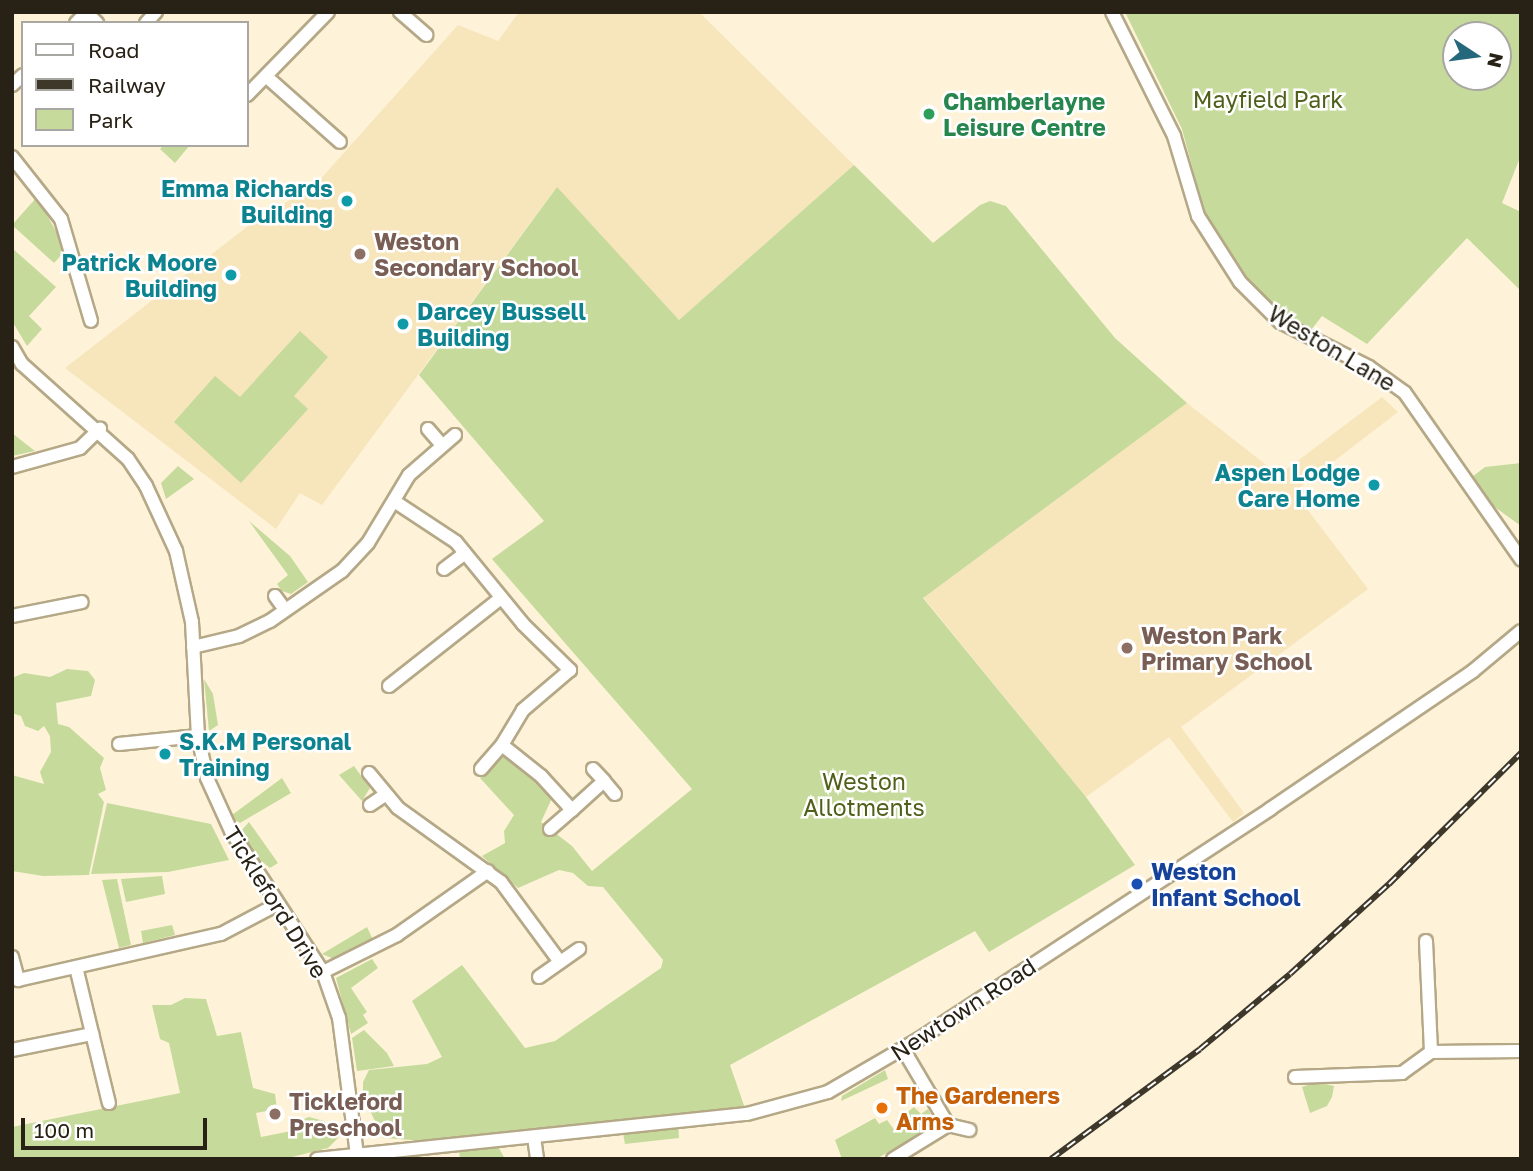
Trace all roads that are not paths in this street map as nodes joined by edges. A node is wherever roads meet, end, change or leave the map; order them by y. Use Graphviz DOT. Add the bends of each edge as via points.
graph roads {
  1 [pos="328,12"];
  2 [pos="400,12"];
  3 [pos="1112,12"];
  4 [pos="426,35"];
  5 [pos="268,78"];
  6 [pos="248,94"];
  7 [pos="340,142"];
  8 [pos="12,158"];
  9 [pos="92,321"];
  10 [pos="12,347"];
  11 [pos="100,429"];
  12 [pos="428,429"];
  13 [pos="455,435"];
  14 [pos="442,445"];
  15 [pos="12,467"];
  16 [pos="394,501"];
  17 [pos="465,553"];
  18 [pos="1521,559"];
  19 [pos="444,569"];
  20 [pos="275,596"];
  21 [pos="501,598"];
  22 [pos="82,602"];
  23 [pos="285,610"];
  24 [pos="12,616"];
  25 [pos="1521,631"];
  26 [pos="193,647"];
  27 [pos="389,686"];
  28 [pos="198,736"];
  29 [pos="119,744"];
  30 [pos="502,745"];
  31 [pos="481,769"];
  32 [pos="593,769"];
  33 [pos="369,773"];
  34 [pos="604,781"];
  35 [pos="615,794"];
  36 [pos="385,795"];
  37 [pos="370,806"];
  38 [pos="572,810"];
  39 [pos="550,829"];
  40 [pos="488,871"];
  41 [pos="278,904"];
  42 [pos="1426,942"];
  43 [pos="579,949"];
  44 [pos="12,957"];
  45 [pos="560,961"];
  46 [pos="76,967"];
  47 [pos="323,972"];
  48 [pos="539,977"];
  49 [pos="15,981"];
  50 [pos="92,1034"];
  51 [pos="903,1049"];
  52 [pos="12,1050"];
  53 [pos="1521,1051"];
  54 [pos="1430,1052"];
  55 [pos="1296,1077"];
  56 [pos="109,1102"];
  57 [pos="948,1125"];
  58 [pos="969,1130"];
  59 [pos="534,1137"];
  60 [pos="428,1154"];
  61 [pos="357,1155"];
  62 [pos="317,1159"];
  63 [pos="537,1159"];
  64 [pos="893,1159"];
  1 -- 5 [label="street"];
  2 -- 4 [label="street"];
  3 -- 18 [label="street, Weston Lane" via="1174,136 1198,216 1240,282 1280,322 1369,367 1405,393"];
  5 -- 6 [label="street"];
  5 -- 7 [label="street"];
  8 -- 9 [label="street" via="61,219"];
  10 -- 11 [label="street, Tickleford Drive" via="22,364"];
  11 -- 15 [label="street" via="80,448"];
  11 -- 26 [label="street, Tickleford Drive" via="146,486 172,541 192,622"];
  12 -- 14 [label="street"];
  13 -- 14 [label="street"];
  14 -- 16 [label="street" via="409,475"];
  16 -- 17 [label="street" via="446,533"];
  16 -- 23 [label="street" via="355,559"];
  17 -- 19 [label="street"];
  17 -- 21 [label="street"];
  20 -- 23 [label="street"];
  21 -- 27 [label="street"];
  21 -- 30 [label="street" via="570,670 523,710"];
  22 -- 24 [label="street"];
  23 -- 26 [label="street" via="239,636"];
  25 -- 51 [label="street, Newtown Road" via="1384,733"];
  26 -- 28 [label="street, Tickleford Drive"];
  28 -- 29 [label="street"];
  28 -- 41 [label="street, Tickleford Drive" via="207,778 224,818"];
  30 -- 31 [label="street"];
  30 -- 38 [label="street" via="541,776"];
  32 -- 34 [label="street"];
  33 -- 36 [label="street"];
  34 -- 35 [label="street"];
  34 -- 38 [label="street"];
  36 -- 37 [label="street"];
  36 -- 40 [label="street"];
  38 -- 39 [label="street"];
  40 -- 45 [label="street" via="511,894"];
  40 -- 47 [label="street" via="397,935"];
  41 -- 46 [label="street" via="221,933"];
  41 -- 47 [label="street, Tickleford Drive"];
  42 -- 54 [label="street"];
  43 -- 45 [label="street"];
  44 -- 49 [label="street"];
  45 -- 48 [label="street"];
  46 -- 49 [label="street"];
  46 -- 50 [label="street"];
  47 -- 61 [label="street, Tickleford Drive" via="339,1018"];
  50 -- 52 [label="street"];
  50 -- 56 [label="street"];
  51 -- 57 [label="street"];
  51 -- 59 [label="street, Newtown Road" via="828,1092 769,1111"];
  53 -- 54 [label="street"];
  54 -- 55 [label="street" via="1402,1073"];
  57 -- 58 [label="street"];
  57 -- 64 [label="street"];
  59 -- 60 [label="street, Newtown Road"];
  59 -- 63 [label="street"];
  60 -- 61 [label="street, Newtown Road"];
  61 -- 62 [label="street, Newtown Road"];
}
